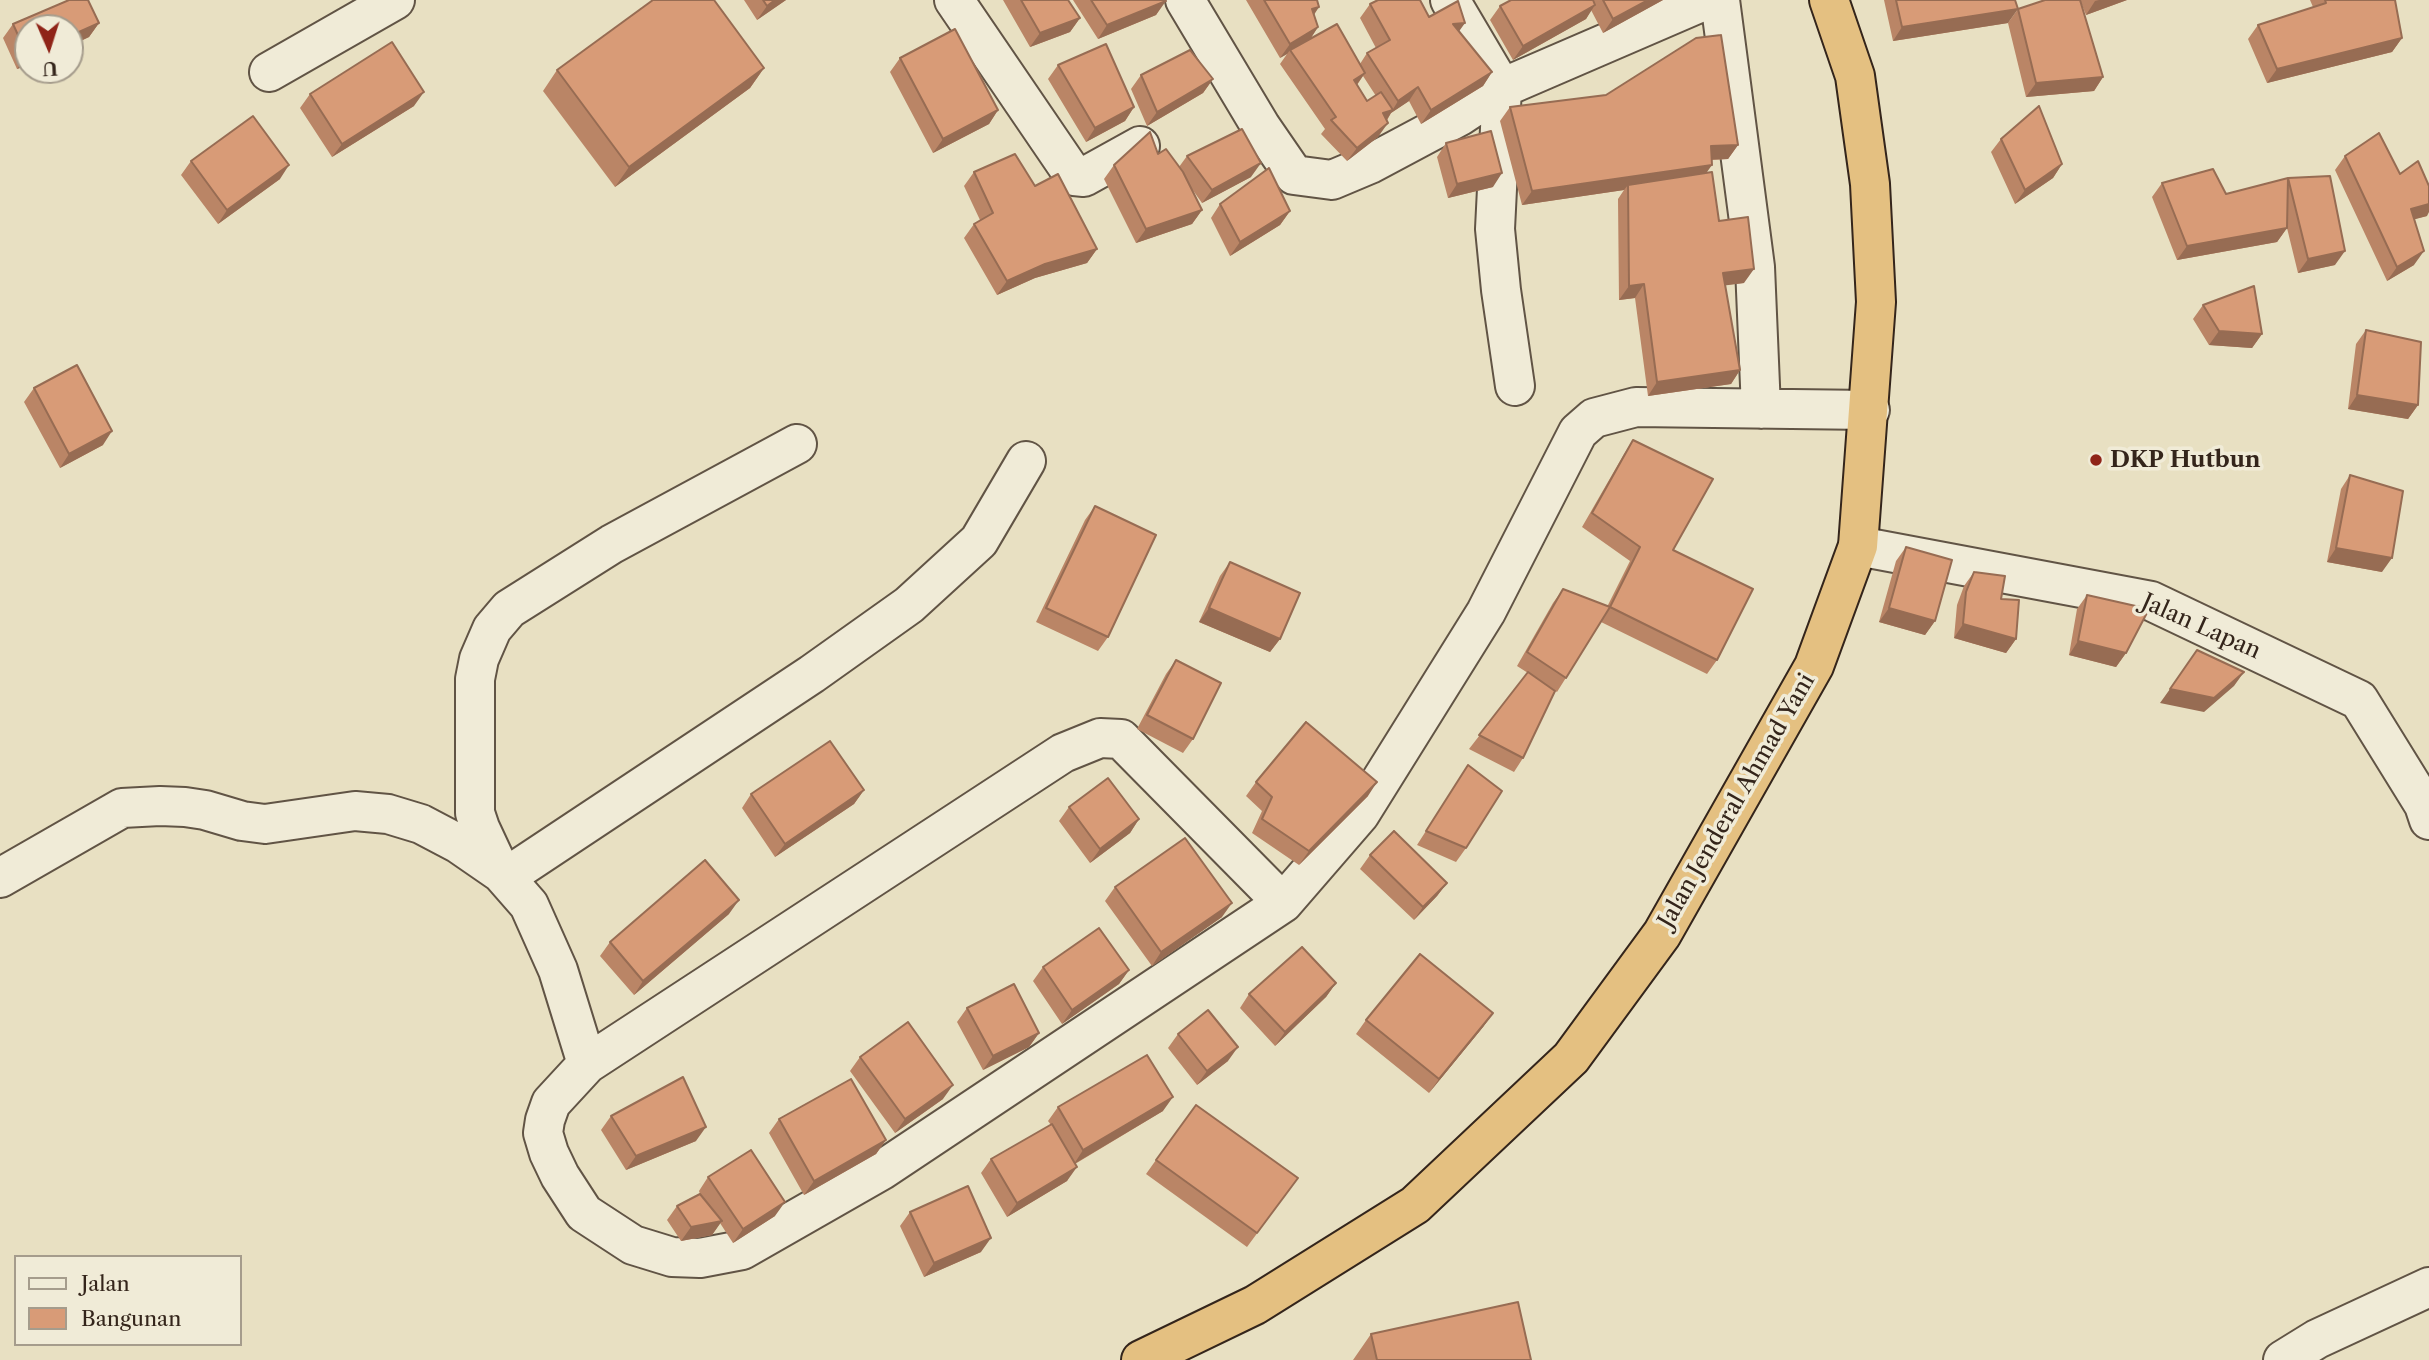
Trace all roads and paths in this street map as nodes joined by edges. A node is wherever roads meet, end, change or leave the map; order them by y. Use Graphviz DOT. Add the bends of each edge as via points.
graph roads {
  1 [pos="395,0"];
  2 [pos="954,0"];
  3 [pos="1185,0"];
  4 [pos="1450,0"];
  5 [pos="1706,0"];
  6 [pos="1720,0"];
  7 [pos="1829,0"];
  8 [pos="268,72"];
  9 [pos="1502,88"];
  10 [pos="1140,146"];
  11 [pos="1515,386"];
  12 [pos="1761,409"];
  13 [pos="1870,410"];
  14 [pos="797,444"];
  15 [pos="1026,461"];
  16 [pos="1858,546"];
  17 [pos="2429,820"];
  18 [pos="504,875"];
  19 [pos="0,878"];
  20 [pos="1283,903"];
  21 [pos="587,1064"];
  22 [pos="2429,1287"];
  23 [pos="1141,1360"];
  24 [pos="2283,1360"];
  1 -- 8 [label="street"];
  2 -- 10 [label="street" via="1074,176 1084,177"];
  3 -- 9 [label="street" via="1294,175 1332,180 1460,116"];
  4 -- 9 [label="street"];
  5 -- 9 [label="street"];
  6 -- 12 [label="street" via="1755,267"];
  7 -- 13 [label="highway, Jalan Jenderal Ahmad Yani" via="1855,76 1870,184 1876,302"];
  9 -- 11 [label="street" via="1495,229"];
  12 -- 13 [label="street"];
  12 -- 20 [label="street" via="1636,407 1594,418 1578,432 1479,624 1360,814"];
  13 -- 16 [label="highway, Jalan Jenderal Ahmad Yani"];
  14 -- 18 [label="street" via="612,544 509,609 492,629 475,679 475,813"];
  15 -- 18 [label="street" via="979,541 909,605 812,674"];
  16 -- 17 [label="street, Jalan Lapan" via="2151,601 2347,694 2359,700"];
  16 -- 23 [label="highway, Jalan Jenderal Ahmad Yani" via="1814,666 1662,934 1571,1058 1415,1205 1255,1305"];
  18 -- 19 [label="street" via="421,824 388,814 355,811 265,824 205,810 160,806 122,808"];
  18 -- 21 [label="street" via="529,905 548,947"];
  20 -- 21 [label="street" via="1121,740 1100,738 1063,753"];
  20 -- 21 [label="street" via="882,1170 742,1250 700,1258 672,1257 633,1245 584,1213 559,1176 543,1133 551,1103"];
  22 -- 24 [label="street"];
}
